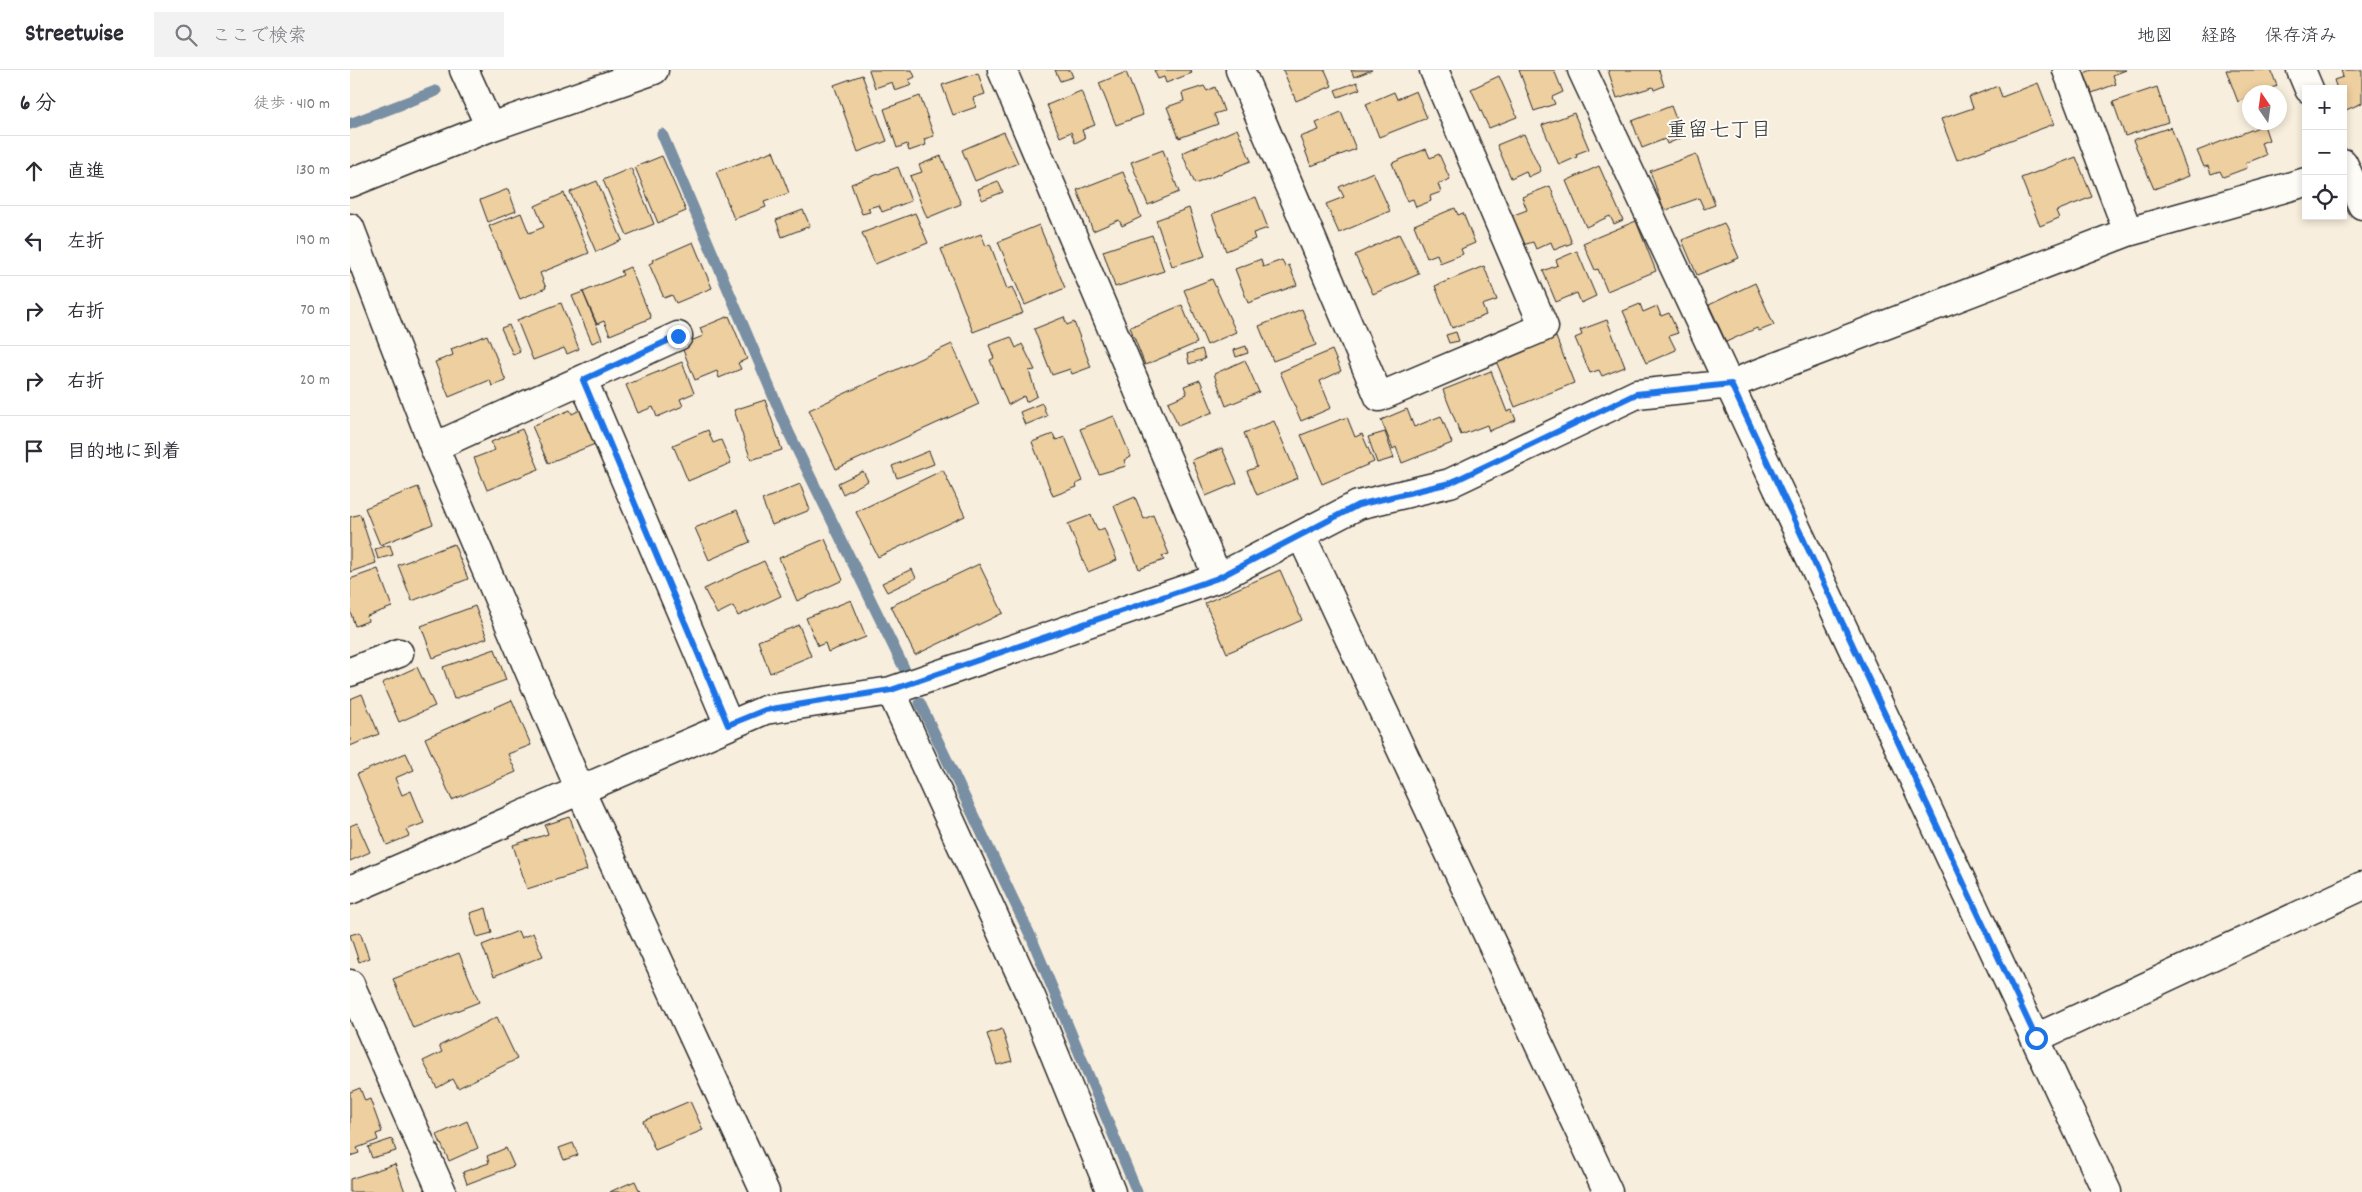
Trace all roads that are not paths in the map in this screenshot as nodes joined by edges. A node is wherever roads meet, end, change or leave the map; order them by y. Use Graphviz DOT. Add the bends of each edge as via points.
graph roads {
  1 [pos="464,70"];
  2 [pos="654,70"];
  3 [pos="1002,70"];
  4 [pos="1240,70"];
  5 [pos="1434,70"];
  6 [pos="1582,70"];
  7 [pos="2066,70"];
  8 [pos="2301,70"];
  9 [pos="2307,85"];
  10 [pos="490,127"];
  11 [pos="2349,167"];
  12 [pos="350,183"];
  13 [pos="2302,183"];
  14 [pos="2362,205"];
  15 [pos="350,228"];
  16 [pos="2128,232"];
  17 [pos="678,336"];
  18 [pos="583,380"];
  19 [pos="1731,384"];
  20 [pos="434,447"];
  21 [pos="1302,536"];
  22 [pos="1218,578"];
  23 [pos="399,653"];
  24 [pos="350,672"];
  25 [pos="891,690"];
  26 [pos="728,725"];
  27 [pos="580,790"];
  28 [pos="2362,886"];
  29 [pos="350,890"];
  30 [pos="350,984"];
  31 [pos="2036,1038"];
  32 [pos="442,1192"];
  33 [pos="765,1192"];
  34 [pos="1111,1192"];
  35 [pos="1608,1192"];
  36 [pos="2106,1192"];
  1 -- 10 [label="street"];
  2 -- 10 [label="street"];
  3 -- 22 [label="street"];
  4 -- 5 [label="street" via="1379,397 1544,326"];
  6 -- 19 [label="street"];
  7 -- 16 [label="street"];
  8 -- 9 [label="street"];
  10 -- 12 [label="street"];
  11 -- 14 [label="street"];
  13 -- 16 [label="street"];
  15 -- 20 [label="street"];
  16 -- 19 [label="street"];
  17 -- 18 [label="street"];
  18 -- 20 [label="street"];
  18 -- 26 [label="street"];
  19 -- 21 [label="street" via="1636,394 1450,483 1358,505"];
  19 -- 31 [label="street"];
  20 -- 27 [label="street"];
  21 -- 22 [label="street"];
  21 -- 35 [label="street"];
  22 -- 25 [label="street"];
  23 -- 24 [label="street"];
  25 -- 26 [label="street" via="765,710"];
  25 -- 34 [label="street" via="1032,999"];
  26 -- 27 [label="street"];
  27 -- 29 [label="street"];
  27 -- 33 [label="street"];
  28 -- 31 [label="street"];
  30 -- 32 [label="street"];
  31 -- 36 [label="street"];
}
